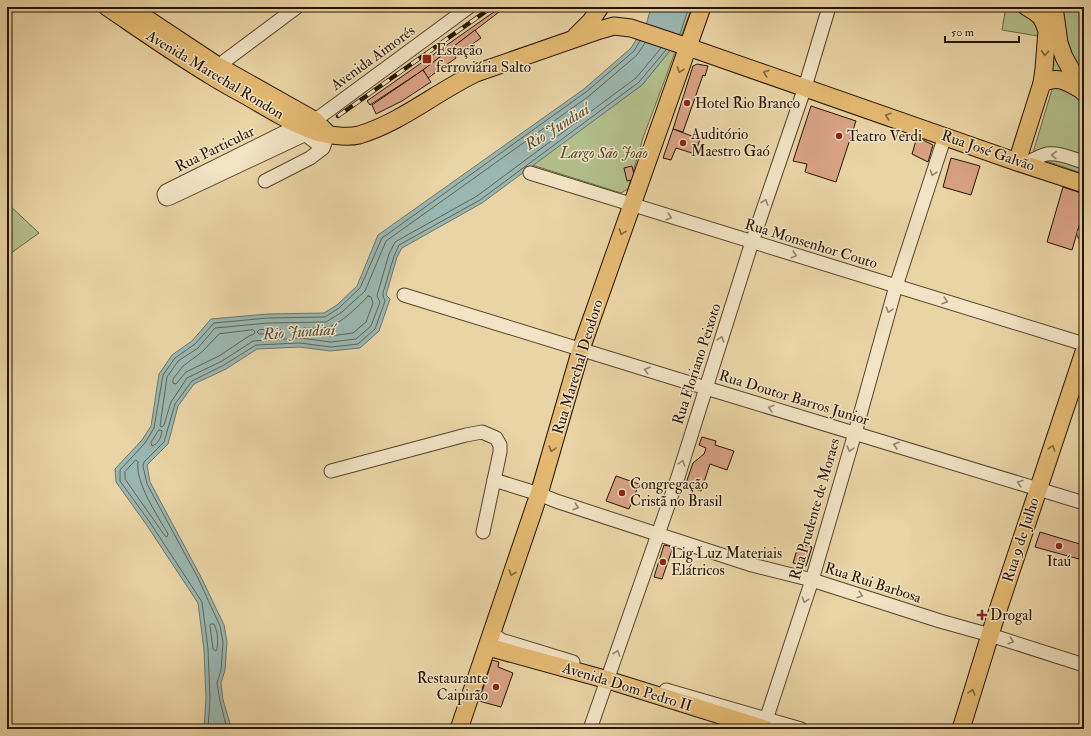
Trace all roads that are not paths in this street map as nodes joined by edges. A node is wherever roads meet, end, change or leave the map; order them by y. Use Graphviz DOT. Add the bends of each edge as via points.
graph roads {
  1 [pos="129,7"];
  2 [pos="297,7"];
  3 [pos="468,7"];
  4 [pos="601,7"];
  5 [pos="702,7"];
  6 [pos="829,7"];
  7 [pos="1029,7"];
  8 [pos="1054,7"];
  9 [pos="112,8"];
  10 [pos="614,26"];
  11 [pos="571,39"];
  12 [pos="685,46"];
  13 [pos="214,71"];
  14 [pos="1042,83"];
  15 [pos="805,87"];
  16 [pos="1084,92"];
  17 [pos="307,123"];
  18 [pos="945,136"];
  19 [pos="325,141"];
  20 [pos="1084,162"];
  21 [pos="1020,163"];
  22 [pos="530,173"];
  23 [pos="265,181"];
  24 [pos="1084,184"];
  25 [pos="632,205"];
  26 [pos="752,242"];
  27 [pos="896,286"];
  28 [pos="404,295"];
  29 [pos="1084,344"];
  30 [pos="581,349"];
  31 [pos="1084,352"];
  32 [pos="706,388"];
  33 [pos="854,433"];
  34 [pos="331,471"];
  35 [pos="494,480"];
  36 [pos="1038,489"];
  37 [pos="539,494"];
  38 [pos="1084,503"];
  39 [pos="483,532"];
  40 [pos="657,534"];
  41 [pos="812,580"];
  42 [pos="990,635"];
  43 [pos="490,640"];
  44 [pos="1084,664"];
  45 [pos="609,676"];
  46 [pos="764,726"];
  47 [pos="460,729"];
  48 [pos="590,729"];
  49 [pos="801,729"];
  50 [pos="961,729"];
  1 -- 13 [label="main road, Avenida Marechal Rondon"];
  2 -- 13 [label="street"];
  3 -- 17 [label="street, Avenida Aimorés"];
  4 -- 10 [label="main road"];
  4 -- 11 [label="main road" via="581,32"];
  5 -- 12 [label="main road, Rua Marechal Deodoro"];
  6 -- 15 [label="street, Rua Floriano Peixoto"];
  7 -- 14 [label="main road, one-way" via="1041,17 1046,31"];
  8 -- 16 [label="main road" via="1059,43"];
  9 -- 13 [label="main road, Avenida Marechal Rondon"];
  10 -- 11 [label="main road"];
  10 -- 12 [label="main road" via="631,28"];
  11 -- 19 [label="main road" via="476,73 407,114 374,129 358,135"];
  15 -- 12 [label="main road, Rua José Galvão, one-way"];
  12 -- 25 [label="main road, Rua Marechal Deodoro, one-way"];
  13 -- 17 [label="main road, Avenida Marechal Rondon"];
  14 -- 16 [label="main road" via="1053,79 1068,82"];
  14 -- 21 [label="main road"];
  18 -- 15 [label="main road, Rua José Galvão, one-way"];
  26 -- 15 [label="street, Rua Floriano Peixoto, one-way"];
  17 -- 19 [label="main road, Avenida Marechal Rondon"];
  17 -- 19 [label="street, Rua Particular" via="166,191 165,198 170,198 304,135"];
  18 -- 21 [label="main road, Rua José Galvão"];
  18 -- 27 [label="street, Rua Prudente de Moraes, one-way"];
  19 -- 23 [label="street" via="310,158"];
  20 -- 21 [label="street, one-way" via="1049,154"];
  21 -- 24 [label="main road, Rua José Galvão"];
  22 -- 25 [label="street, Rua Monsenhor Couto"];
  25 -- 26 [label="street, Rua Monsenhor Couto, one-way"];
  25 -- 30 [label="main road, Rua Marechal Deodoro, one-way"];
  26 -- 27 [label="street, Rua Monsenhor Couto, one-way"];
  32 -- 26 [label="street, Rua Floriano Peixoto, one-way"];
  27 -- 29 [label="street, Rua Monsenhor Couto, one-way"];
  27 -- 33 [label="street, Rua Prudente de Moraes, one-way"];
  28 -- 30 [label="street, Rua Doutor Barros Junior"];
  32 -- 30 [label="street, Rua Doutor Barros Junior, one-way"];
  30 -- 37 [label="main road, Rua Marechal Deodoro, one-way"];
  36 -- 31 [label="main road, Rua 9 de Julho, one-way"];
  33 -- 32 [label="street, Rua Doutor Barros Junior, one-way"];
  40 -- 32 [label="street, Rua Floriano Peixoto, one-way"];
  36 -- 33 [label="street, Rua Doutor Barros Junior, one-way"];
  33 -- 41 [label="street, Rua Prudente de Moraes, one-way"];
  34 -- 35 [label="street" via="482,432 496,438 500,445"];
  35 -- 37 [label="street, Rua Rui Barbosa"];
  35 -- 39 [label="street"];
  36 -- 38 [label="street, Rua Doutor Barros Junior"];
  36 -- 42 [label="main road, Rua 9 de Julho"];
  37 -- 40 [label="street, Rua Rui Barbosa, one-way"];
  37 -- 43 [label="main road, Rua Marechal Deodoro, one-way"];
  40 -- 41 [label="street, Rua Rui Barbosa"];
  45 -- 40 [label="street, Rua Floriano Peixoto, one-way"];
  41 -- 42 [label="street, Rua Rui Barbosa, one-way"];
  41 -- 46 [label="street, Rua Prudente de Moraes, one-way"];
  42 -- 44 [label="street, Rua Rui Barbosa, one-way"];
  50 -- 42 [label="main road, Rua 9 de Julho, one-way"];
  43 -- 45 [label="main road, Avenida Dom Pedro II"];
  43 -- 47 [label="main road, Rua Marechal Deodoro"];
  45 -- 46 [label="main road, Avenida Dom Pedro II"];
  45 -- 48 [label="street, Rua Floriano Peixoto"];
  46 -- 49 [label="street"];
}
